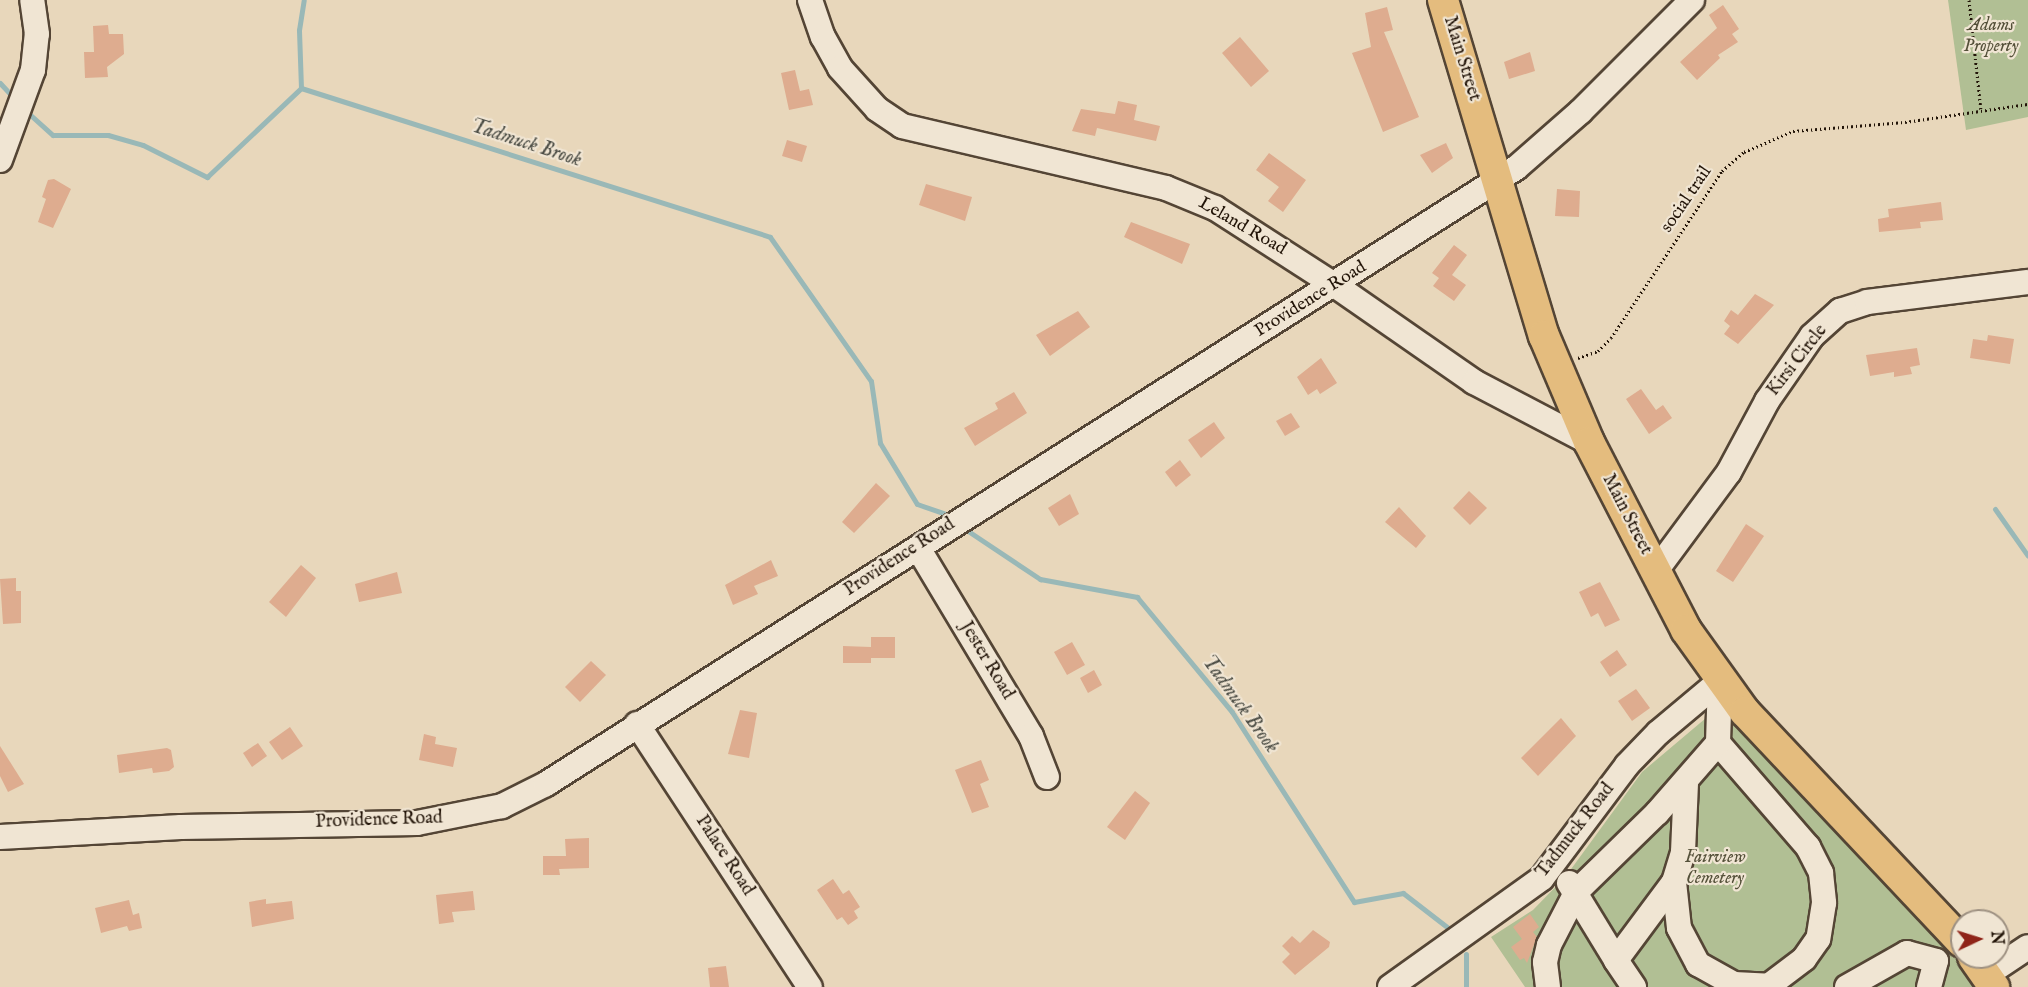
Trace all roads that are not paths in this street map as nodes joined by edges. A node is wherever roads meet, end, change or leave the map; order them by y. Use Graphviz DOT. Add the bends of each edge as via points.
graph roads {
  1 [pos="32,0"];
  2 [pos="810,0"];
  3 [pos="1443,0"];
  4 [pos="1692,0"];
  5 [pos="0,160"];
  6 [pos="1498,180"];
  7 [pos="2028,282"];
  8 [pos="1336,286"];
  9 [pos="1589,442"];
  10 [pos="918,548"];
  11 [pos="1655,572"];
  12 [pos="1720,681"];
  13 [pos="637,724"];
  14 [pos="1718,743"];
  15 [pos="1047,777"];
  16 [pos="1686,782"];
  17 [pos="0,837"];
  18 [pos="1553,866"];
  19 [pos="1674,882"];
  20 [pos="1577,891"];
  21 [pos="1950,929"];
  22 [pos="2028,947"];
  23 [pos="1950,953"];
  24 [pos="1616,960"];
  25 [pos="1936,961"];
  26 [pos="1984,973"];
  27 [pos="1768,986"];
  28 [pos="810,987"];
  29 [pos="1390,987"];
  30 [pos="1548,987"];
  31 [pos="1634,987"];
  32 [pos="1847,987"];
  33 [pos="1929,987"];
  1 -- 5 [label="street" via="37,34 33,70"];
  2 -- 8 [label="street, Leland Road" via="823,37 840,68 877,109 902,126 1166,188 1215,208"];
  3 -- 6 [label="main road, Main Street"];
  4 -- 6 [label="street, Providence Road" via="1581,111"];
  6 -- 8 [label="street, Providence Road"];
  6 -- 9 [label="main road, Main Street" via="1544,336"];
  7 -- 11 [label="street, Kirsi Circle" via="1867,302 1840,311 1799,354 1767,401 1728,472"];
  8 -- 9 [label="street, Leland Road" via="1474,382"];
  8 -- 10 [label="street, Providence Road" via="1072,447"];
  9 -- 11 [label="main road, Main Street"];
  10 -- 13 [label="street, Providence Road"];
  10 -- 15 [label="street, Jester Road" via="1031,736"];
  11 -- 12 [label="main road, Main Street"];
  12 -- 14 [label="street"];
  12 -- 18 [label="street, Tadmuck Road" via="1627,765"];
  12 -- 21 [label="main road, Main Street" via="1821,795"];
  13 -- 17 [label="street, Providence Road" via="546,784 502,806 451,818 417,823 181,827"];
  13 -- 28 [label="street, Palace Road"];
  14 -- 16 [label="street"];
  14 -- 27 [label="street" via="1808,847 1821,873 1824,903 1818,939 1804,960"];
  16 -- 19 [label="street" via="1683,852"];
  16 -- 20 [label="street"];
  18 -- 20 [label="street"];
  18 -- 29 [label="street, Tadmuck Road" via="1519,897"];
  19 -- 24 [label="street"];
  19 -- 27 [label="street" via="1679,928 1698,964 1734,984"];
  20 -- 24 [label="street"];
  20 -- 30 [label="street" via="1549,945 1545,962"];
  22 -- 26 [label="street"];
  23 -- 25 [label="street"];
  24 -- 31 [label="street"];
  25 -- 32 [label="street" via="1907,953"];
  25 -- 33 [label="street"];
}
